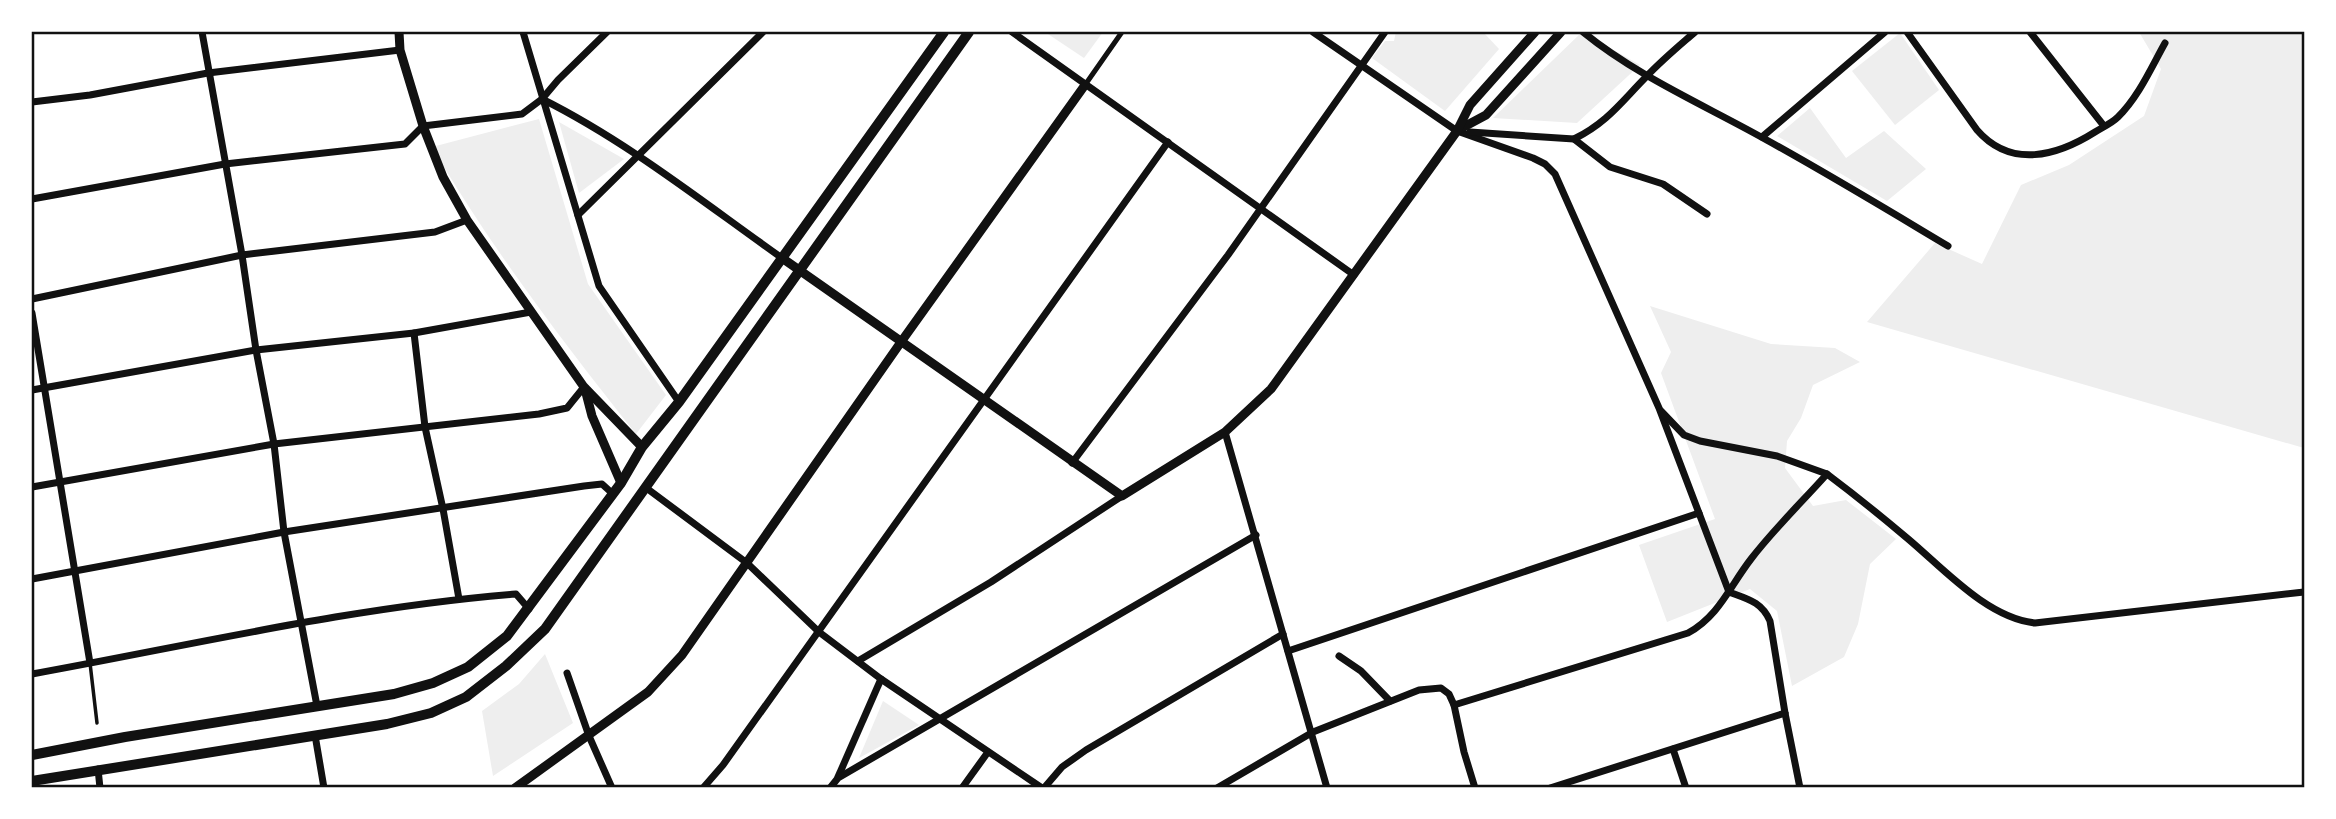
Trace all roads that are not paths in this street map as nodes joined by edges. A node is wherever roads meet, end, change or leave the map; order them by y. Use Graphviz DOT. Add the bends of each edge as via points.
graph roads {
  1 [pos="202,32"];
  2 [pos="399,32"];
  3 [pos="523,32"];
  4 [pos="607,32"];
  5 [pos="763,32"];
  6 [pos="944,32"];
  7 [pos="969,32"];
  8 [pos="1012,32"];
  9 [pos="1122,32"];
  10 [pos="1313,32"];
  11 [pos="1385,32"];
  12 [pos="1535,32"];
  13 [pos="1561,32"];
  14 [pos="1583,32"];
  15 [pos="1695,32"];
  16 [pos="1885,32"];
  17 [pos="1907,32"];
  18 [pos="2031,32"];
  19 [pos="2165,43"];
  20 [pos="400,50"];
  21 [pos="1360,65"];
  22 [pos="208,73"];
  23 [pos="1646,76"];
  24 [pos="1085,85"];
  25 [pos="542,99"];
  26 [pos="32,102"];
  27 [pos="423,125"];
  28 [pos="2104,126"];
  29 [pos="1457,131"];
  30 [pos="1762,137"];
  31 [pos="1574,139"];
  32 [pos="1168,142"];
  33 [pos="637,155"];
  34 [pos="225,164"];
  35 [pos="32,199"];
  36 [pos="1261,207"];
  37 [pos="1707,214"];
  38 [pos="578,215"];
  39 [pos="467,220"];
  40 [pos="1948,246"];
  41 [pos="242,255"];
  42 [pos="782,258"];
  43 [pos="800,270"];
  44 [pos="1354,275"];
  45 [pos="32,299"];
  46 [pos="531,312"];
  47 [pos="32,313"];
  48 [pos="414,333"];
  49 [pos="901,342"];
  50 [pos="256,350"];
  51 [pos="584,387"];
  52 [pos="43,388"];
  53 [pos="32,390"];
  54 [pos="985,401"];
  55 [pos="679,402"];
  56 [pos="1659,408"];
  57 [pos="425,427"];
  58 [pos="1225,432"];
  59 [pos="274,444"];
  60 [pos="642,447"];
  61 [pos="1072,463"];
  62 [pos="1827,474"];
  63 [pos="59,482"];
  64 [pos="621,483"];
  65 [pos="32,486"];
  66 [pos="645,487"];
  67 [pos="613,494"];
  68 [pos="1122,496"];
  69 [pos="443,509"];
  70 [pos="1699,513"];
  71 [pos="284,532"];
  72 [pos="1256,535"];
  73 [pos="747,563"];
  74 [pos="74,572"];
  75 [pos="32,579"];
  76 [pos="1729,592"];
  77 [pos="2305,592"];
  78 [pos="459,599"];
  79 [pos="529,610"];
  80 [pos="301,623"];
  81 [pos="819,632"];
  82 [pos="1283,634"];
  83 [pos="1288,651"];
  84 [pos="1339,656"];
  85 [pos="858,660"];
  86 [pos="90,663"];
  87 [pos="567,673"];
  88 [pos="32,674"];
  89 [pos="881,679"];
  90 [pos="1390,701"];
  91 [pos="1454,705"];
  92 [pos="317,706"];
  93 [pos="1785,713"];
  94 [pos="940,719"];
  95 [pos="97,723"];
  96 [pos="1313,732"];
  97 [pos="315,735"];
  98 [pos="589,736"];
  99 [pos="1673,750"];
  100 [pos="988,752"];
  101 [pos="32,755"];
  102 [pos="98,769"];
  103 [pos="838,778"];
  104 [pos="1576,779"];
  105 [pos="32,781"];
  106 [pos="100,788"];
  107 [pos="324,788"];
  108 [pos="515,788"];
  109 [pos="612,788"];
  110 [pos="704,788"];
  111 [pos="830,788"];
  112 [pos="962,788"];
  113 [pos="1043,788"];
  114 [pos="1217,788"];
  115 [pos="1328,788"];
  116 [pos="1475,788"];
  117 [pos="1550,788"];
  118 [pos="1579,788"];
  119 [pos="1686,788"];
  120 [pos="1800,788"];
  1 -- 22 [label="street"];
  2 -- 20 [label="street"];
  3 -- 25 [label="street"];
  4 -- 25 [label="street"];
  5 -- 33 [label="street"];
  6 -- 42 [label="main road"];
  7 -- 43 [label="main road"];
  8 -- 24 [label="street"];
  9 -- 24 [label="street"];
  10 -- 21 [label="street"];
  11 -- 21 [label="street"];
  12 -- 29 [label="street" via="1470,105"];
  13 -- 29 [label="street" via="1486,115"];
  14 -- 23 [label="street"];
  15 -- 23 [label="street"];
  16 -- 30 [label="street"];
  17 -- 28 [label="street" via="1977,130 2000,150 2056,152"];
  18 -- 28 [label="street"];
  19 -- 28 [label="street" via="2128,107"];
  20 -- 22 [label="street"];
  20 -- 27 [label="street"];
  21 -- 29 [label="street"];
  21 -- 36 [label="street"];
  22 -- 26 [label="street"];
  22 -- 34 [label="street"];
  23 -- 30 [label="street"];
  23 -- 31 [label="street" via="1595,129"];
  24 -- 32 [label="street"];
  24 -- 49 [label="street"];
  25 -- 27 [label="street" via="522,114"];
  25 -- 33 [label="street"];
  25 -- 38 [label="street"];
  27 -- 34 [label="street" via="405,144"];
  27 -- 39 [label="street" via="443,177"];
  29 -- 31 [label="street"];
  29 -- 44 [label="street"];
  29 -- 56 [label="street" via="1533,158 1555,174"];
  30 -- 40 [label="street"];
  31 -- 37 [label="street" via="1610,166 1662,184"];
  32 -- 36 [label="street"];
  32 -- 54 [label="street"];
  33 -- 38 [label="street"];
  33 -- 42 [label="street"];
  34 -- 35 [label="street"];
  34 -- 41 [label="street"];
  36 -- 44 [label="street"];
  36 -- 61 [label="street"];
  38 -- 55 [label="street" via="599,286"];
  39 -- 41 [label="street" via="435,232"];
  39 -- 46 [label="street"];
  41 -- 45 [label="street"];
  41 -- 50 [label="street"];
  42 -- 43 [label="street"];
  42 -- 55 [label="main road"];
  43 -- 49 [label="street"];
  43 -- 66 [label="main road"];
  44 -- 58 [label="street" via="1271,389"];
  46 -- 48 [label="street"];
  46 -- 51 [label="street"];
  47 -- 52 [label="street"];
  48 -- 50 [label="street"];
  48 -- 57 [label="street"];
  49 -- 54 [label="street"];
  49 -- 73 [label="street"];
  50 -- 52 [label="street"];
  50 -- 59 [label="street"];
  51 -- 57 [label="street" via="567,408"];
  51 -- 60 [label="street"];
  51 -- 64 [label="street"];
  52 -- 53 [label="street"];
  52 -- 63 [label="street"];
  54 -- 61 [label="street"];
  54 -- 81 [label="street"];
  55 -- 60 [label="main road"];
  56 -- 62 [label="street" via="1684,435 1777,456"];
  56 -- 70 [label="street"];
  57 -- 59 [label="street"];
  57 -- 69 [label="street"];
  58 -- 68 [label="street"];
  58 -- 72 [label="street"];
  59 -- 63 [label="street"];
  59 -- 71 [label="street"];
  60 -- 64 [label="main road"];
  61 -- 68 [label="street"];
  62 -- 76 [label="street" via="1750,560"];
  62 -- 77 [label="street" via="1978,598 2014,620 2035,623"];
  63 -- 65 [label="street"];
  63 -- 74 [label="street"];
  64 -- 67 [label="main road"];
  66 -- 73 [label="street"];
  66 -- 97 [label="main road" via="545,629 477,690 431,713"];
  67 -- 69 [label="street" via="602,484"];
  67 -- 79 [label="main road"];
  68 -- 85 [label="street" via="991,582"];
  69 -- 71 [label="street"];
  69 -- 78 [label="street"];
  70 -- 76 [label="street"];
  70 -- 83 [label="street"];
  71 -- 74 [label="street"];
  71 -- 80 [label="street"];
  72 -- 82 [label="street"];
  72 -- 94 [label="street"];
  73 -- 81 [label="street"];
  73 -- 98 [label="street" via="681,655 648,692"];
  74 -- 75 [label="street"];
  74 -- 86 [label="street"];
  76 -- 91 [label="street" via="1711,617 1688,633"];
  76 -- 93 [label="street" via="1758,603 1770,621"];
  78 -- 79 [label="street" via="516,594"];
  78 -- 80 [label="street"];
  79 -- 92 [label="main road" via="508,636 468,667 433,684"];
  80 -- 86 [label="street"];
  80 -- 92 [label="street"];
  81 -- 85 [label="street"];
  81 -- 110 [label="street"];
  82 -- 83 [label="street"];
  82 -- 113 [label="street" via="1086,750"];
  83 -- 96 [label="street"];
  84 -- 90 [label="street"];
  85 -- 89 [label="street"];
  86 -- 88 [label="street"];
  86 -- 95 [label="lane"];
  87 -- 98 [label="street"];
  89 -- 94 [label="street"];
  89 -- 103 [label="street"];
  90 -- 91 [label="street" via="1441,688"];
  90 -- 96 [label="street"];
  91 -- 116 [label="street"];
  92 -- 101 [label="main road"];
  93 -- 99 [label="street"];
  93 -- 120 [label="street"];
  94 -- 100 [label="street"];
  94 -- 103 [label="street"];
  96 -- 114 [label="street"];
  96 -- 115 [label="street"];
  97 -- 102 [label="main road"];
  97 -- 107 [label="street"];
  98 -- 108 [label="street"];
  98 -- 109 [label="street"];
  99 -- 104 [label="street"];
  99 -- 119 [label="street"];
  100 -- 112 [label="street"];
  100 -- 113 [label="street"];
  102 -- 105 [label="main road"];
  102 -- 106 [label="street"];
  103 -- 111 [label="street"];
  104 -- 117 [label="street"];
  104 -- 118 [label="street"];
}
